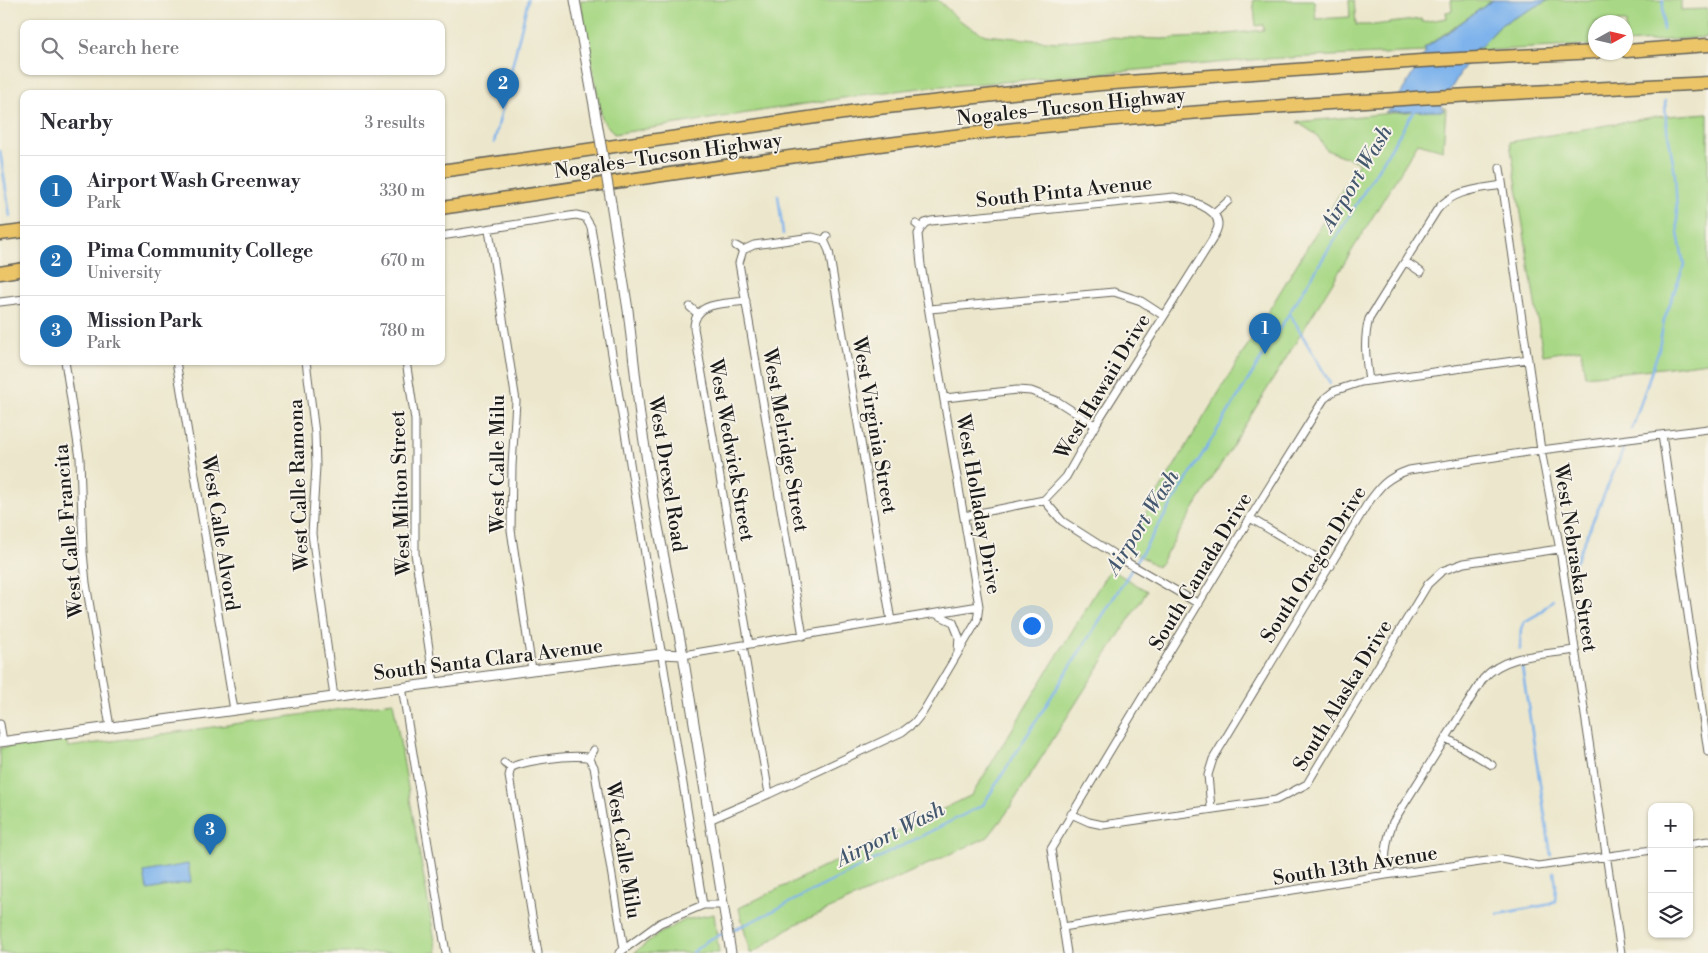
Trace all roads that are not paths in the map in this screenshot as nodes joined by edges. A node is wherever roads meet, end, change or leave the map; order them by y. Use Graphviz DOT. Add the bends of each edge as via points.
graph roads {
  1 [pos="575,0"];
  2 [pos="1708,45"];
  3 [pos="1633,50"];
  4 [pos="1588,52"];
  5 [pos="1708,82"];
  6 [pos="1500,168"];
  7 [pos="445,170"];
  8 [pos="1502,185"];
  9 [pos="1228,201"];
  10 [pos="445,207"];
  11 [pos="1214,215"];
  12 [pos="918,226"];
  13 [pos="489,230"];
  14 [pos="20,232"];
  15 [pos="0,234"];
  16 [pos="445,236"];
  17 [pos="739,248"];
  18 [pos="1406,262"];
  19 [pos="20,270"];
  20 [pos="1421,272"];
  21 [pos="0,273"];
  22 [pos="20,300"];
  23 [pos="746,301"];
  24 [pos="0,302"];
  25 [pos="690,307"];
  26 [pos="930,310"];
  27 [pos="697,313"];
  28 [pos="1164,316"];
  29 [pos="1528,359"];
  30 [pos="66,365"];
  31 [pos="177,365"];
  32 [pos="306,365"];
  33 [pos="407,365"];
  34 [pos="1369,382"];
  35 [pos="944,398"];
  36 [pos="1096,426"];
  37 [pos="1708,429"];
  38 [pos="1662,435"];
  39 [pos="1541,450"];
  40 [pos="1044,500"];
  41 [pos="964,516"];
  42 [pos="1250,518"];
  43 [pos="1560,549"];
  44 [pos="1331,566"];
  45 [pos="1199,604"];
  46 [pos="980,606"];
  47 [pos="933,613"];
  48 [pos="891,621"];
  49 [pos="803,636"];
  50 [pos="746,645"];
  51 [pos="1575,650"];
  52 [pos="661,654"];
  53 [pos="683,655"];
  54 [pos="958,655"];
  55 [pos="532,670"];
  56 [pos="434,683"];
  57 [pos="402,687"];
  58 [pos="334,696"];
  59 [pos="234,710"];
  60 [pos="0,724"];
  61 [pos="110,727"];
  62 [pos="1446,738"];
  63 [pos="2,741"];
  64 [pos="594,750"];
  65 [pos="1708,752"];
  66 [pos="589,758"];
  67 [pos="504,763"];
  68 [pos="1492,765"];
  69 [pos="511,768"];
  70 [pos="769,794"];
  71 [pos="1210,808"];
  72 [pos="1071,814"];
  73 [pos="709,820"];
  74 [pos="1708,841"];
  75 [pos="1693,843"];
  76 [pos="1648,851"];
  77 [pos="1606,856"];
  78 [pos="1386,875"];
  79 [pos="703,905"];
  80 [pos="723,905"];
  81 [pos="1063,927"];
  82 [pos="730,948"];
  83 [pos="622,951"];
  84 [pos="446,953"];
  85 [pos="538,953"];
  86 [pos="1067,953"];
  87 [pos="1621,953"];
  1 -- 53 [label="street, West Drexel Road, bridge" via="628,310 653,497"];
  2 -- 3 [label="highway"];
  4 -- 7 [label="highway, Nogales–Tucson Highway" via="1100,84 878,108"];
  5 -- 10 [label="highway, Nogales–Tucson Highway" via="1218,110 1063,124 858,147"];
  6 -- 8 [label="street, West Nebraska Street"];
  8 -- 18 [label="street" via="1467,191 1449,198 1437,210"];
  8 -- 29 [label="street, West Nebraska Street"];
  9 -- 11 [label="street"];
  11 -- 12 [label="street, South Pinta Avenue" via="1202,206 1174,197 931,220"];
  11 -- 28 [label="street, West Hawaii Drive" via="1217,231"];
  12 -- 26 [label="street, West Holladay Drive"];
  13 -- 16 [label="street"];
  13 -- 52 [label="street, West Drexel Road" via="576,215 585,218 591,227"];
  13 -- 55 [label="street, West Calle Milu" via="516,401 511,530"];
  14 -- 15 [label="highway"];
  17 -- 23 [label="street, West Melridge Street"];
  17 -- 48 [label="street, West Virginia Street" via="825,238"];
  18 -- 20 [label="street"];
  18 -- 34 [label="street" via="1369,319 1365,345"];
  19 -- 21 [label="highway"];
  22 -- 24 [label="street"];
  23 -- 27 [label="street" via="703,308"];
  23 -- 49 [label="street, West Melridge Street"];
  25 -- 27 [label="street"];
  26 -- 28 [label="street" via="1114,292 1136,299"];
  26 -- 35 [label="street, West Holladay Drive"];
  27 -- 50 [label="street, West Wedwick Street" via="694,328"];
  28 -- 36 [label="street, West Hawaii Drive"];
  29 -- 34 [label="street, South Canada Drive"];
  29 -- 39 [label="street, West Nebraska Street"];
  30 -- 61 [label="street, West Calle Francita" via="80,458 86,583"];
  31 -- 59 [label="street, West Calle Alvord"];
  32 -- 58 [label="street, West Calle Ramona" via="315,433 312,534"];
  33 -- 56 [label="street, West Milton Street" via="415,420 415,553"];
  34 -- 42 [label="street, South Canada Drive" via="1334,391 1324,399"];
  35 -- 36 [label="street" via="1031,391 1057,401"];
  35 -- 41 [label="street, West Holladay Drive"];
  36 -- 40 [label="street, West Hawaii Drive" via="1066,477"];
  37 -- 38 [label="street, South Oregon Drive"];
  38 -- 39 [label="street, South Oregon Drive"];
  38 -- 65 [label="street"];
  39 -- 43 [label="street, West Nebraska Street"];
  39 -- 44 [label="street, South Oregon Drive" via="1410,470 1391,478 1366,506"];
  40 -- 41 [label="street"];
  40 -- 45 [label="street" via="1062,521"];
  41 -- 46 [label="street, West Holladay Drive"];
  42 -- 44 [label="street"];
  42 -- 45 [label="street, South Canada Drive"];
  43 -- 51 [label="street, West Nebraska Street"];
  43 -- 71 [label="street, South Alaska Drive" via="1464,563 1442,571 1428,584 1307,784 1276,800"];
  44 -- 71 [label="street, South Oregon Drive" via="1213,759 1208,775"];
  45 -- 72 [label="street, South Canada Drive"];
  46 -- 47 [label="street, South Santa Clara Avenue"];
  46 -- 54 [label="street, West Holladay Drive" via="974,628"];
  47 -- 48 [label="street, South Santa Clara Avenue"];
  47 -- 54 [label="street" via="953,622 959,637"];
  48 -- 49 [label="street, South Santa Clara Avenue"];
  49 -- 50 [label="street, South Santa Clara Avenue"];
  50 -- 53 [label="street, South Santa Clara Avenue"];
  50 -- 70 [label="street, West Wedwick Street"];
  51 -- 62 [label="street" via="1494,667"];
  51 -- 77 [label="street, West Nebraska Street"];
  52 -- 53 [label="street, South Santa Clara Avenue"];
  52 -- 55 [label="street, South Santa Clara Avenue"];
  52 -- 79 [label="street, West Drexel Road"];
  53 -- 73 [label="street, West Drexel Road"];
  54 -- 70 [label="street, West Holladay Drive" via="923,712 902,732"];
  55 -- 56 [label="street, South Santa Clara Avenue"];
  56 -- 57 [label="street, South Santa Clara Avenue"];
  57 -- 58 [label="street, South Santa Clara Avenue"];
  57 -- 84 [label="street"];
  58 -- 59 [label="street, South Santa Clara Avenue"];
  59 -- 61 [label="street, South Santa Clara Avenue"];
  60 -- 63 [label="street"];
  61 -- 63 [label="street, South Santa Clara Avenue"];
  62 -- 68 [label="street"];
  62 -- 78 [label="street" via="1393,822 1384,856"];
  64 -- 66 [label="street"];
  66 -- 69 [label="street" via="552,759 517,764"];
  66 -- 83 [label="street, West Calle Milu" via="594,767"];
  67 -- 69 [label="street"];
  69 -- 85 [label="street" via="510,782"];
  70 -- 73 [label="street, West Holladay Drive"];
  71 -- 72 [label="street, South Alaska Drive" via="1103,825"];
  72 -- 81 [label="street, South Canada Drive" via="1051,849"];
  73 -- 80 [label="street, West Drexel Road"];
  74 -- 75 [label="street"];
  76 -- 77 [label="street, South 13th Avenue"];
  77 -- 78 [label="street, South 13th Avenue" via="1538,866 1502,859"];
  77 -- 87 [label="street, West Nebraska Street"];
  78 -- 81 [label="street, South 13th Avenue"];
  79 -- 80 [label="street"];
  79 -- 83 [label="street" via="660,924"];
  80 -- 82 [label="street, West Drexel Road"];
  81 -- 86 [label="street, South Canada Drive"];
}
